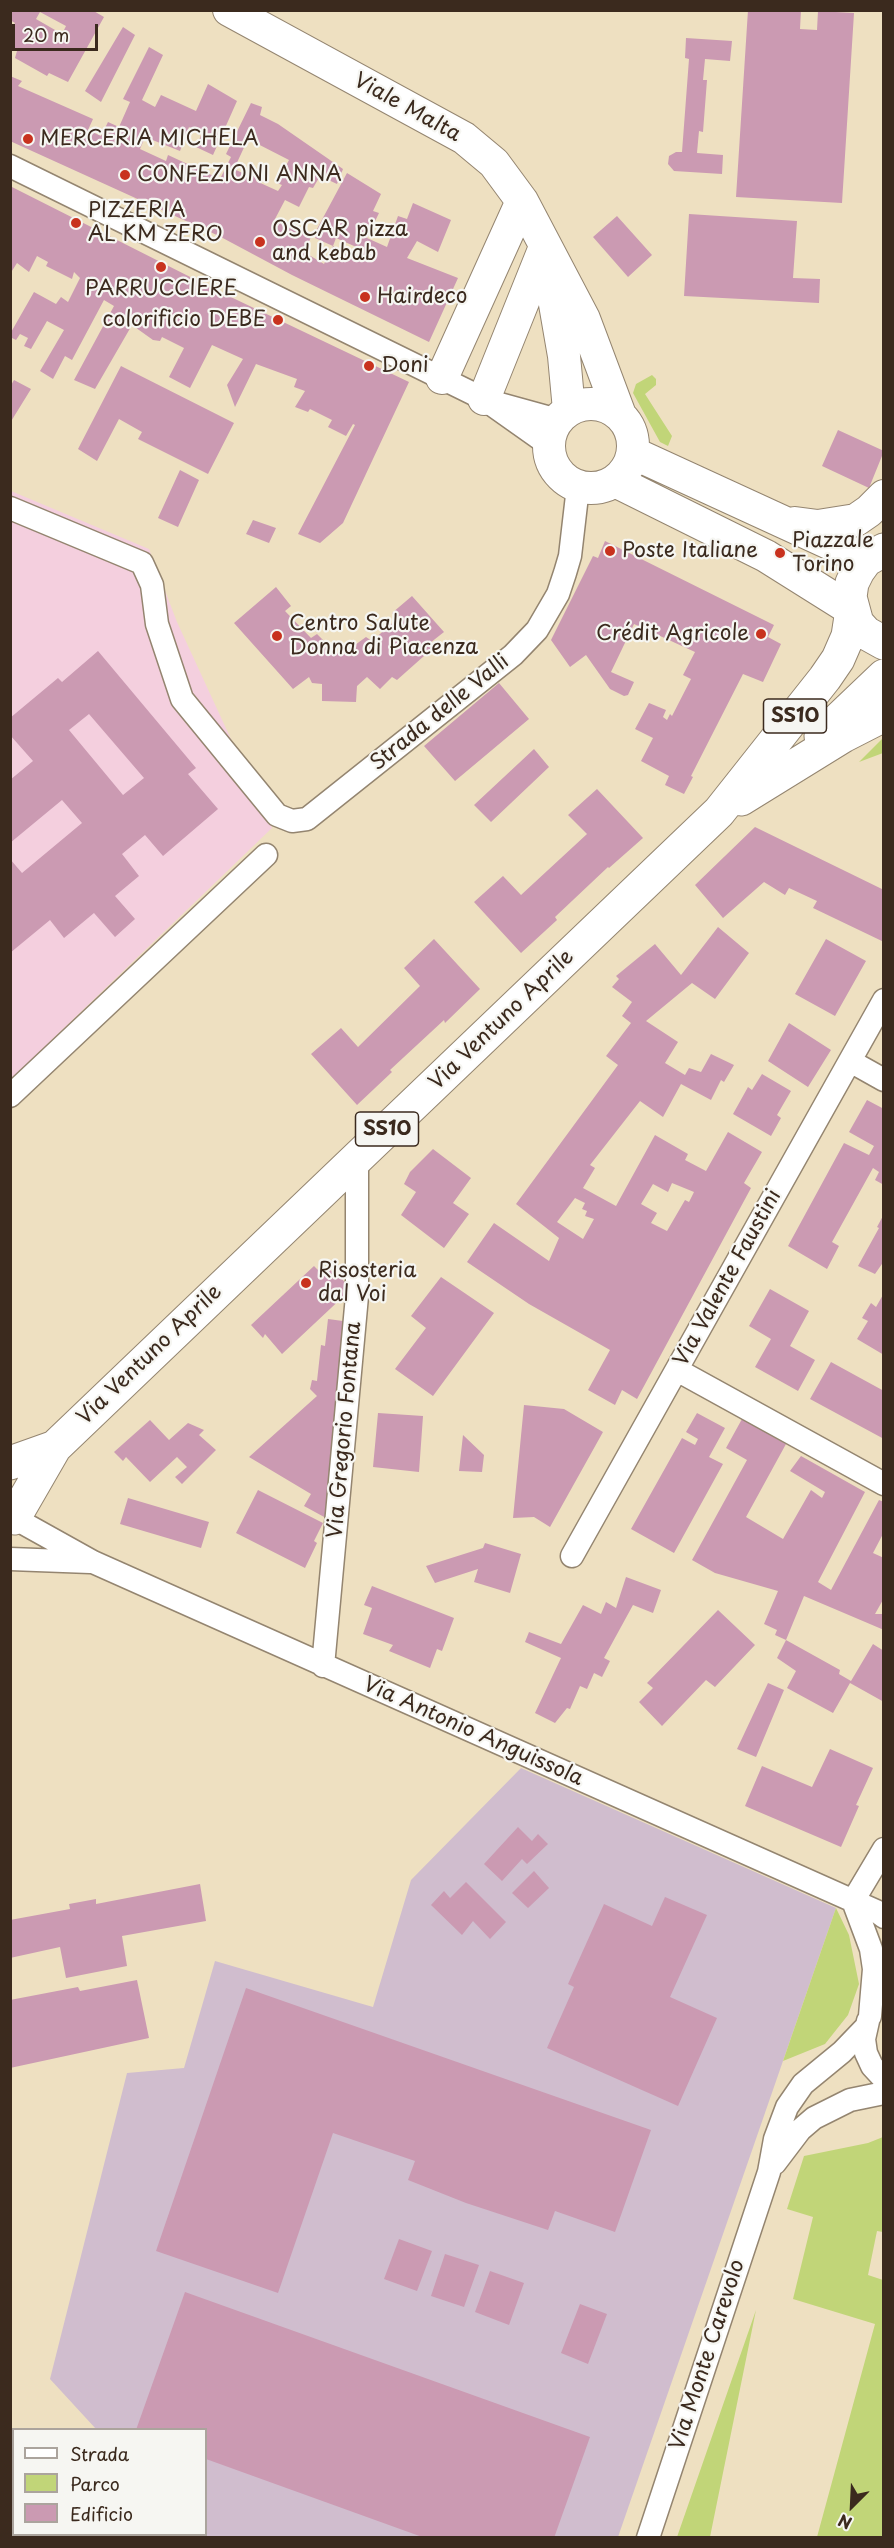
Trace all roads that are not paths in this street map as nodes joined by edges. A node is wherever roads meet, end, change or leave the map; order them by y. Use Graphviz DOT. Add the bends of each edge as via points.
graph roads {
  1 [pos="229,10"];
  2 [pos="10,166"];
  3 [pos="522,201"];
  4 [pos="545,247"];
  5 [pos="442,378"];
  6 [pos="484,399"];
  7 [pos="620,415"];
  8 [pos="559,425"];
  9 [pos="633,453"];
  10 [pos="615,481"];
  11 [pos="578,487"];
  12 [pos="884,496"];
  13 [pos="10,508"];
  14 [pos="783,522"];
  15 [pos="875,555"];
  16 [pos="852,610"];
  17 [pos="884,643"];
  18 [pos="884,676"];
  19 [pos="884,715"];
  20 [pos="780,774"];
  21 [pos="719,812"];
  22 [pos="266,855"];
  23 [pos="884,1000"];
  24 [pos="850,1061"];
  25 [pos="884,1080"];
  26 [pos="10,1096"];
  27 [pos="357,1158"];
  28 [pos="676,1370"];
  29 [pos="55,1447"];
  30 [pos="10,1463"];
  31 [pos="884,1484"];
  32 [pos="12,1520"];
  33 [pos="572,1556"];
  34 [pos="10,1559"];
  35 [pos="93,1562"];
  36 [pos="323,1666"];
  37 [pos="884,1850"];
  38 [pos="853,1901"];
  39 [pos="884,1917"];
  40 [pos="873,2014"];
  41 [pos="884,2079"];
  42 [pos="884,2093"];
  43 [pos="769,2172"];
  44 [pos="648,2538"];
  1 -- 3 [label="street, Viale Malta" via="464,138 494,163"];
  2 -- 5 [label="street"];
  3 -- 4 [label="street, Viale Malta"];
  3 -- 5 [label="street"];
  4 -- 6 [label="street"];
  4 -- 7 [label="street, Viale Malta" via="584,319"];
  4 -- 8 [label="street, Viale Malta" via="564,356"];
  5 -- 6 [label="street"];
  6 -- 8 [label="street"];
  7 -- 8 [label="street" via="596,404 582,405"];
  7 -- 9 [label="street" via="629,426"];
  8 -- 11 [label="street" via="551,459 557,471"];
  9 -- 10 [label="street" via="630,464"];
  9 -- 14 [label="street"];
  10 -- 11 [label="street" via="591,489"];
  10 -- 16 [label="street" via="766,556"];
  11 -- 13 [label="street, Strada delle Valli" via="570,556 558,594 537,630 513,655 307,819 292,821 277,815 182,699 157,624 152,585 142,562"];
  12 -- 14 [label="street" via="856,519 818,526"];
  14 -- 15 [label="street"];
  15 -- 16 [label="main road, SS10" via="852,583"];
  16 -- 17 [label="main road" via="866,633"];
  16 -- 21 [label="main road, Via Ventuno Aprile / SS10" via="848,636 838,659"];
  18 -- 20 [label="main road, SS10"];
  19 -- 20 [label="main road, SS10"];
  20 -- 21 [label="main road, SS10"];
  21 -- 27 [label="main road, Via Ventuno Aprile / SS10"];
  22 -- 26 [label="street"];
  23 -- 24 [label="street, Via Valente Faustini"];
  24 -- 25 [label="street"];
  24 -- 28 [label="street, Via Valente Faustini"];
  27 -- 29 [label="main road, Via Ventuno Aprile / SS10"];
  27 -- 36 [label="street, Via Gregorio Fontana" via="357,1296"];
  28 -- 31 [label="street"];
  28 -- 33 [label="street, Via Valente Faustini"];
  29 -- 30 [label="main road, Via Ventuno Aprile / SS10"];
  29 -- 32 [label="main road, Via Ventuno Aprile / SS10"];
  32 -- 35 [label="street, Via Antonio Anguissola"];
  34 -- 35 [label="street, Via Antonio Anguissola"];
  35 -- 36 [label="street, Via Antonio Anguissola"];
  36 -- 38 [label="street, Via Antonio Anguissola"];
  37 -- 38 [label="street"];
  38 -- 39 [label="street, Via Antonio Anguissola"];
  38 -- 40 [label="street" via="872,1949"];
  40 -- 41 [label="street" via="864,2039 866,2053"];
  40 -- 43 [label="street, Via Monte Carevolo" via="795,2094 775,2139"];
  42 -- 43 [label="street, Via Monte Carevolo" via="850,2100 814,2118"];
  43 -- 44 [label="street, Via Monte Carevolo"];
}
